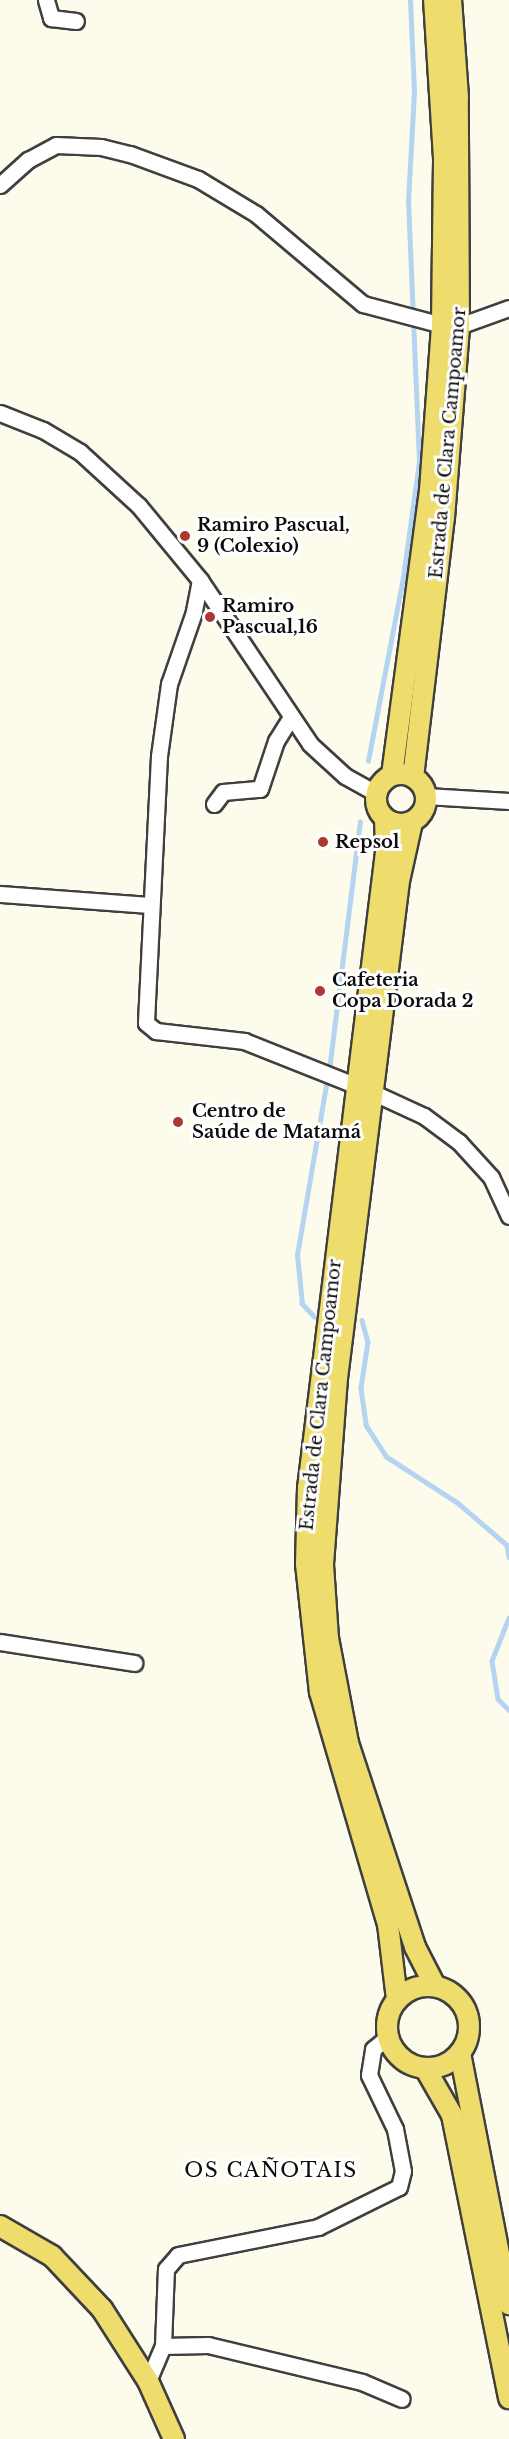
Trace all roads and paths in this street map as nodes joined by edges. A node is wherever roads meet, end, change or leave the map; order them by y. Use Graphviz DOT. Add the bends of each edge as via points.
graph roads {
  1 [pos="46,0"];
  2 [pos="434,0"];
  3 [pos="451,0"];
  4 [pos="76,21"];
  5 [pos="0,185"];
  6 [pos="509,309"];
  7 [pos="441,324"];
  8 [pos="0,413"];
  9 [pos="200,580"];
  10 [pos="291,717"];
  11 [pos="393,775"];
  12 [pos="413,777"];
  13 [pos="376,793"];
  14 [pos="426,796"];
  15 [pos="509,801"];
  16 [pos="214,804"];
  17 [pos="385,819"];
  18 [pos="412,822"];
  19 [pos="0,894"];
  20 [pos="149,905"];
  21 [pos="365,1090"];
  22 [pos="509,1216"];
  23 [pos="0,1641"];
  24 [pos="134,1663"];
  25 [pos="435,1986"];
  26 [pos="397,1999"];
  27 [pos="388,2037"];
  28 [pos="460,2054"];
  29 [pos="425,2068"];
  30 [pos="0,2226"];
  31 [pos="507,2286"];
  32 [pos="509,2304"];
  33 [pos="163,2346"];
  34 [pos="148,2381"];
  35 [pos="509,2398"];
  36 [pos="402,2399"];
  37 [pos="174,2439"];
  1 -- 4 [label="street" via="51,18"];
  2 -- 7 [label="main road, Estrada de Clara Campoamor" via="444,158"];
  3 -- 7 [label="main road, Estrada de Clara Campoamor" via="459,97"];
  5 -- 7 [label="street" via="28,160 56,145 100,147 140,157 198,179 256,214 363,304"];
  6 -- 7 [label="street"];
  7 -- 11 [label="main road, Estrada de Clara Campoamor" via="430,490"];
  7 -- 12 [label="main road, Estrada de Clara Campoamor" via="444,518"];
  8 -- 9 [label="street" via="57,438 98,467 162,531"];
  9 -- 10 [label="street"];
  9 -- 20 [label="street" via="194,612 170,684 159,756"];
  10 -- 13 [label="street" via="329,764"];
  10 -- 16 [label="street" via="276,741 261,789 223,792"];
  11 -- 12 [label="main road"];
  11 -- 13 [label="main road"];
  12 -- 14 [label="main road"];
  13 -- 17 [label="main road, Estrada de Clara Campoamor" via="377,807"];
  14 -- 15 [label="street"];
  14 -- 18 [label="main road, Estrada de Clara Campoamor" via="423,811"];
  17 -- 18 [label="main road" via="398,825"];
  17 -- 21 [label="main road, Estrada de Clara Campoamor" via="386,852"];
  18 -- 21 [label="main road, Estrada de Clara Campoamor"];
  19 -- 20 [label="street"];
  20 -- 21 [label="street" via="145,1015 150,1027 244,1041"];
  21 -- 22 [label="street" via="424,1116 459,1142 491,1177"];
  21 -- 25 [label="main road, Estrada de Clara Campoamor" via="323,1565 328,1638 348,1743 415,1947"];
  21 -- 26 [label="main road, Estrada de Clara Campoamor" via="315,1431 306,1564 320,1692 388,1924"];
  23 -- 24 [label="street"];
  25 -- 26 [label="main road" via="421,1986"];
  25 -- 28 [label="main road" via="457,1997 467,2012 470,2031"];
  26 -- 27 [label="main road, Estrada de Clara Campoamor" via="386,2024"];
  27 -- 29 [label="main road" via="402,2059"];
  27 -- 33 [label="street" via="373,2049 369,2075 395,2129 403,2171 399,2187 318,2227 177,2255 166,2269"];
  28 -- 29 [label="main road" via="438,2067"];
  28 -- 31 [label="main road"];
  29 -- 35 [label="main road" via="452,2115"];
  30 -- 34 [label="main road" via="52,2256 78,2280"];
  31 -- 32 [label="main road"];
  33 -- 34 [label="street"];
  33 -- 36 [label="street" via="208,2345 362,2382"];
  34 -- 37 [label="main road"];
}
